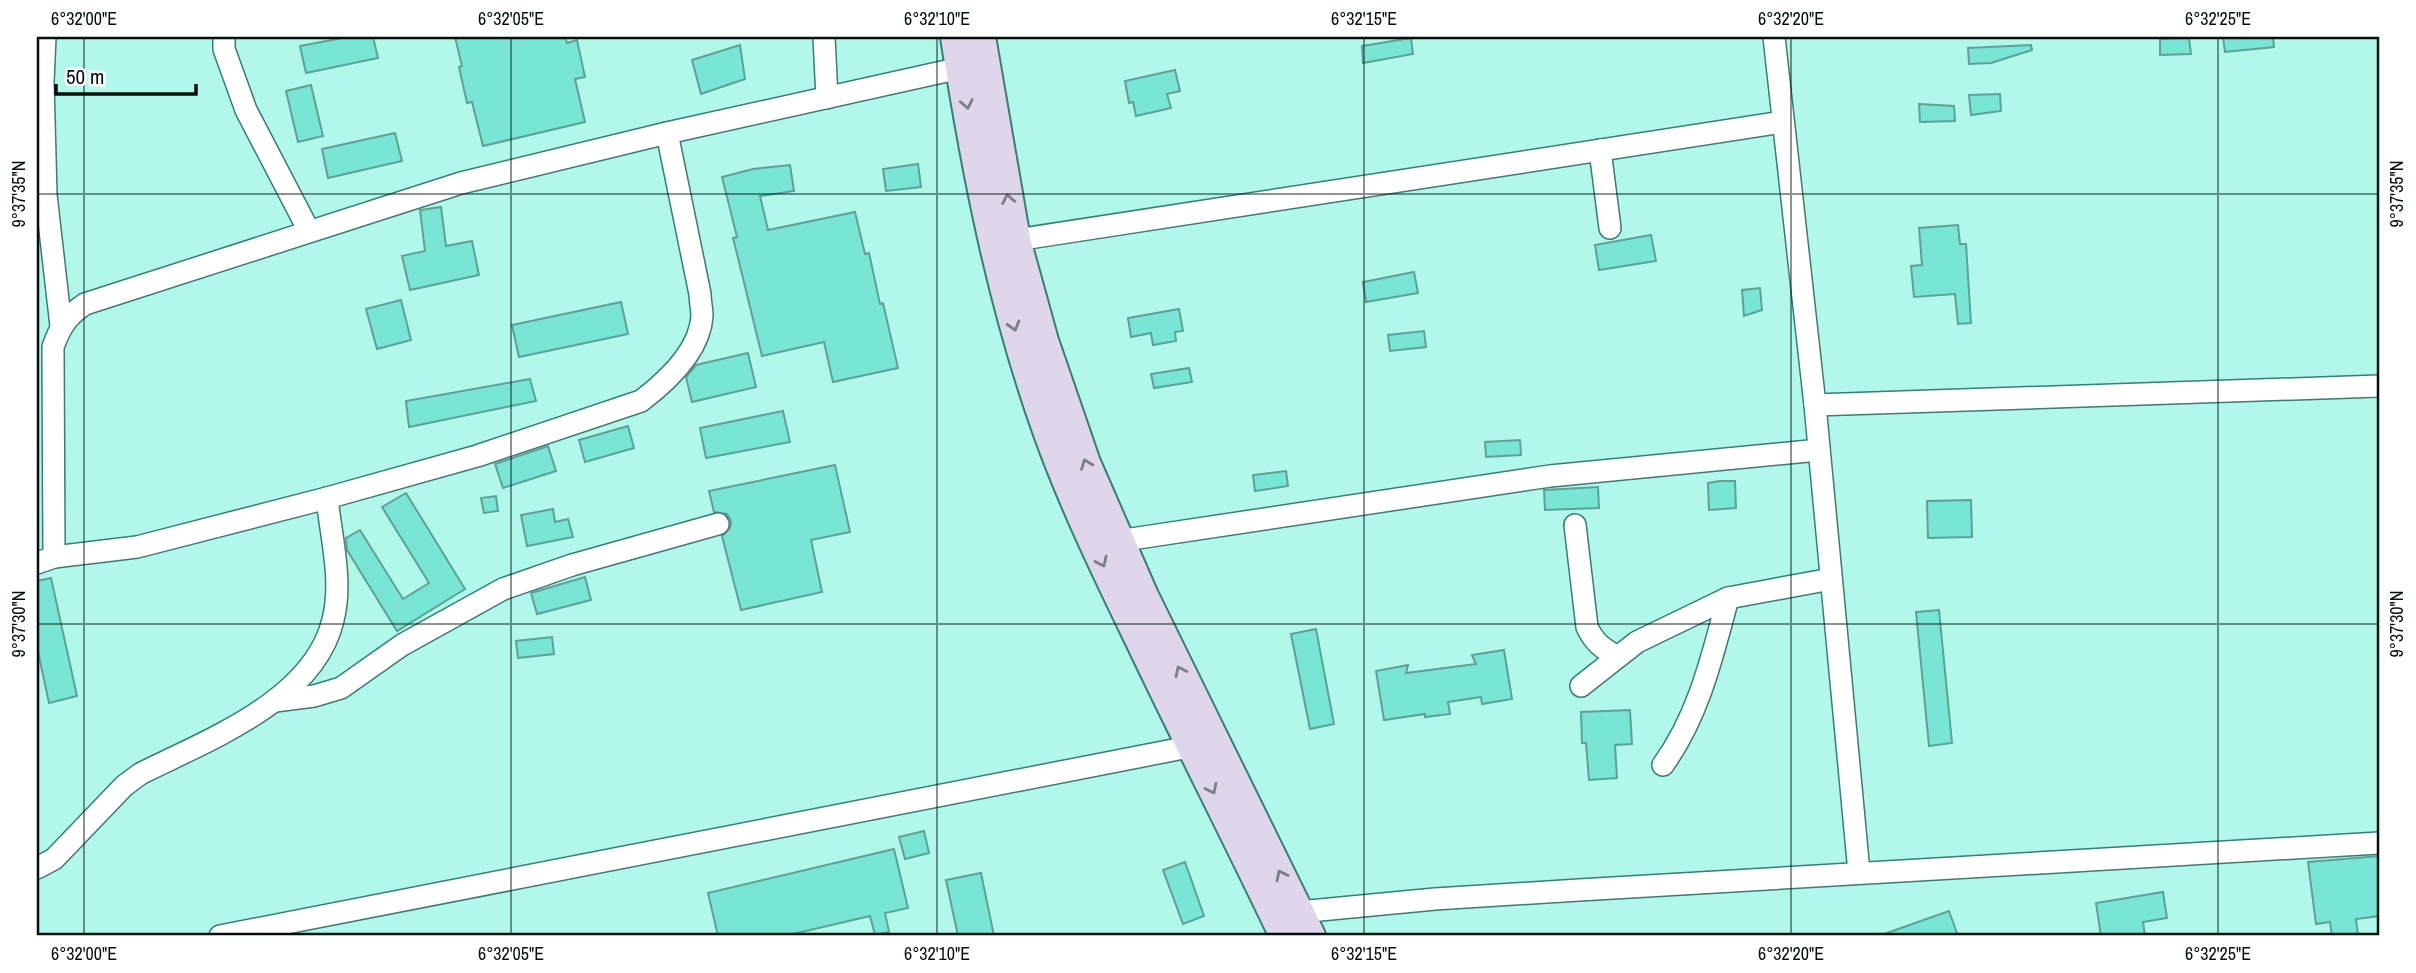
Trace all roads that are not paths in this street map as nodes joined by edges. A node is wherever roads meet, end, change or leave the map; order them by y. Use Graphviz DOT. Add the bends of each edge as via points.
graph roads {
  1 [pos="45,37"];
  2 [pos="224,37"];
  3 [pos="824,37"];
  4 [pos="955,37"];
  5 [pos="981,37"];
  6 [pos="1774,37"];
  7 [pos="960,68"];
  8 [pos="827,98"];
  9 [pos="1783,122"];
  10 [pos="667,133"];
  11 [pos="1600,150"];
  12 [pos="1610,228"];
  13 [pos="309,232"];
  14 [pos="1016,240"];
  15 [pos="61,326"];
  16 [pos="2379,386"];
  17 [pos="1815,405"];
  18 [pos="1819,450"];
  19 [pos="327,498"];
  20 [pos="718,524"];
  21 [pos="1575,525"];
  22 [pos="1118,541"];
  23 [pos="46,560"];
  24 [pos="1831,579"];
  25 [pos="1728,598"];
  26 [pos="1616,656"];
  27 [pos="1581,686"];
  28 [pos="275,701"];
  29 [pos="1203,744"];
  30 [pos="1663,765"];
  31 [pos="2379,843"];
  32 [pos="37,868"];
  33 [pos="1859,872"];
  34 [pos="1305,924"];
  35 [pos="220,936"];
  36 [pos="1284,936"];
  1 -- 15 [label="street" via="46,195"];
  2 -- 13 [label="street" via="246,110"];
  3 -- 8 [label="street"];
  4 -- 7 [label="main road"];
  14 -- 5 [label="main road, one-way"];
  6 -- 9 [label="street"];
  7 -- 8 [label="street"];
  7 -- 29 [label="main road, one-way" via="993,244 1014,329 1048,433 1082,519"];
  8 -- 10 [label="street"];
  9 -- 11 [label="street"];
  9 -- 17 [label="street"];
  10 -- 13 [label="street" via="461,183"];
  10 -- 19 [label="street" via="702,318 695,343 662,386 640,401 477,456"];
  11 -- 12 [label="street"];
  11 -- 14 [label="street"];
  13 -- 15 [label="street" via="85,304"];
  22 -- 14 [label="main road, one-way" via="1064,403"];
  15 -- 23 [label="street" via="53,347"];
  16 -- 17 [label="street"];
  17 -- 18 [label="street"];
  18 -- 22 [label="street" via="1550,476"];
  18 -- 24 [label="street"];
  19 -- 23 [label="street" via="137,547"];
  19 -- 28 [label="street" via="337,583 334,618 326,646 312,667"];
  20 -- 28 [label="street" via="503,589 402,645 341,688"];
  21 -- 26 [label="street" via="1587,627 1592,638"];
  29 -- 22 [label="main road, one-way"];
  24 -- 25 [label="street"];
  24 -- 33 [label="street"];
  25 -- 26 [label="street"];
  25 -- 30 [label="street" via="1703,689 1686,730"];
  26 -- 27 [label="street"];
  28 -- 32 [label="street" via="140,774 54,859"];
  34 -- 29 [label="main road, one-way"];
  29 -- 35 [label="street"];
  29 -- 36 [label="main road, one-way"];
  31 -- 33 [label="street"];
  33 -- 34 [label="street" via="1435,899"];
}
